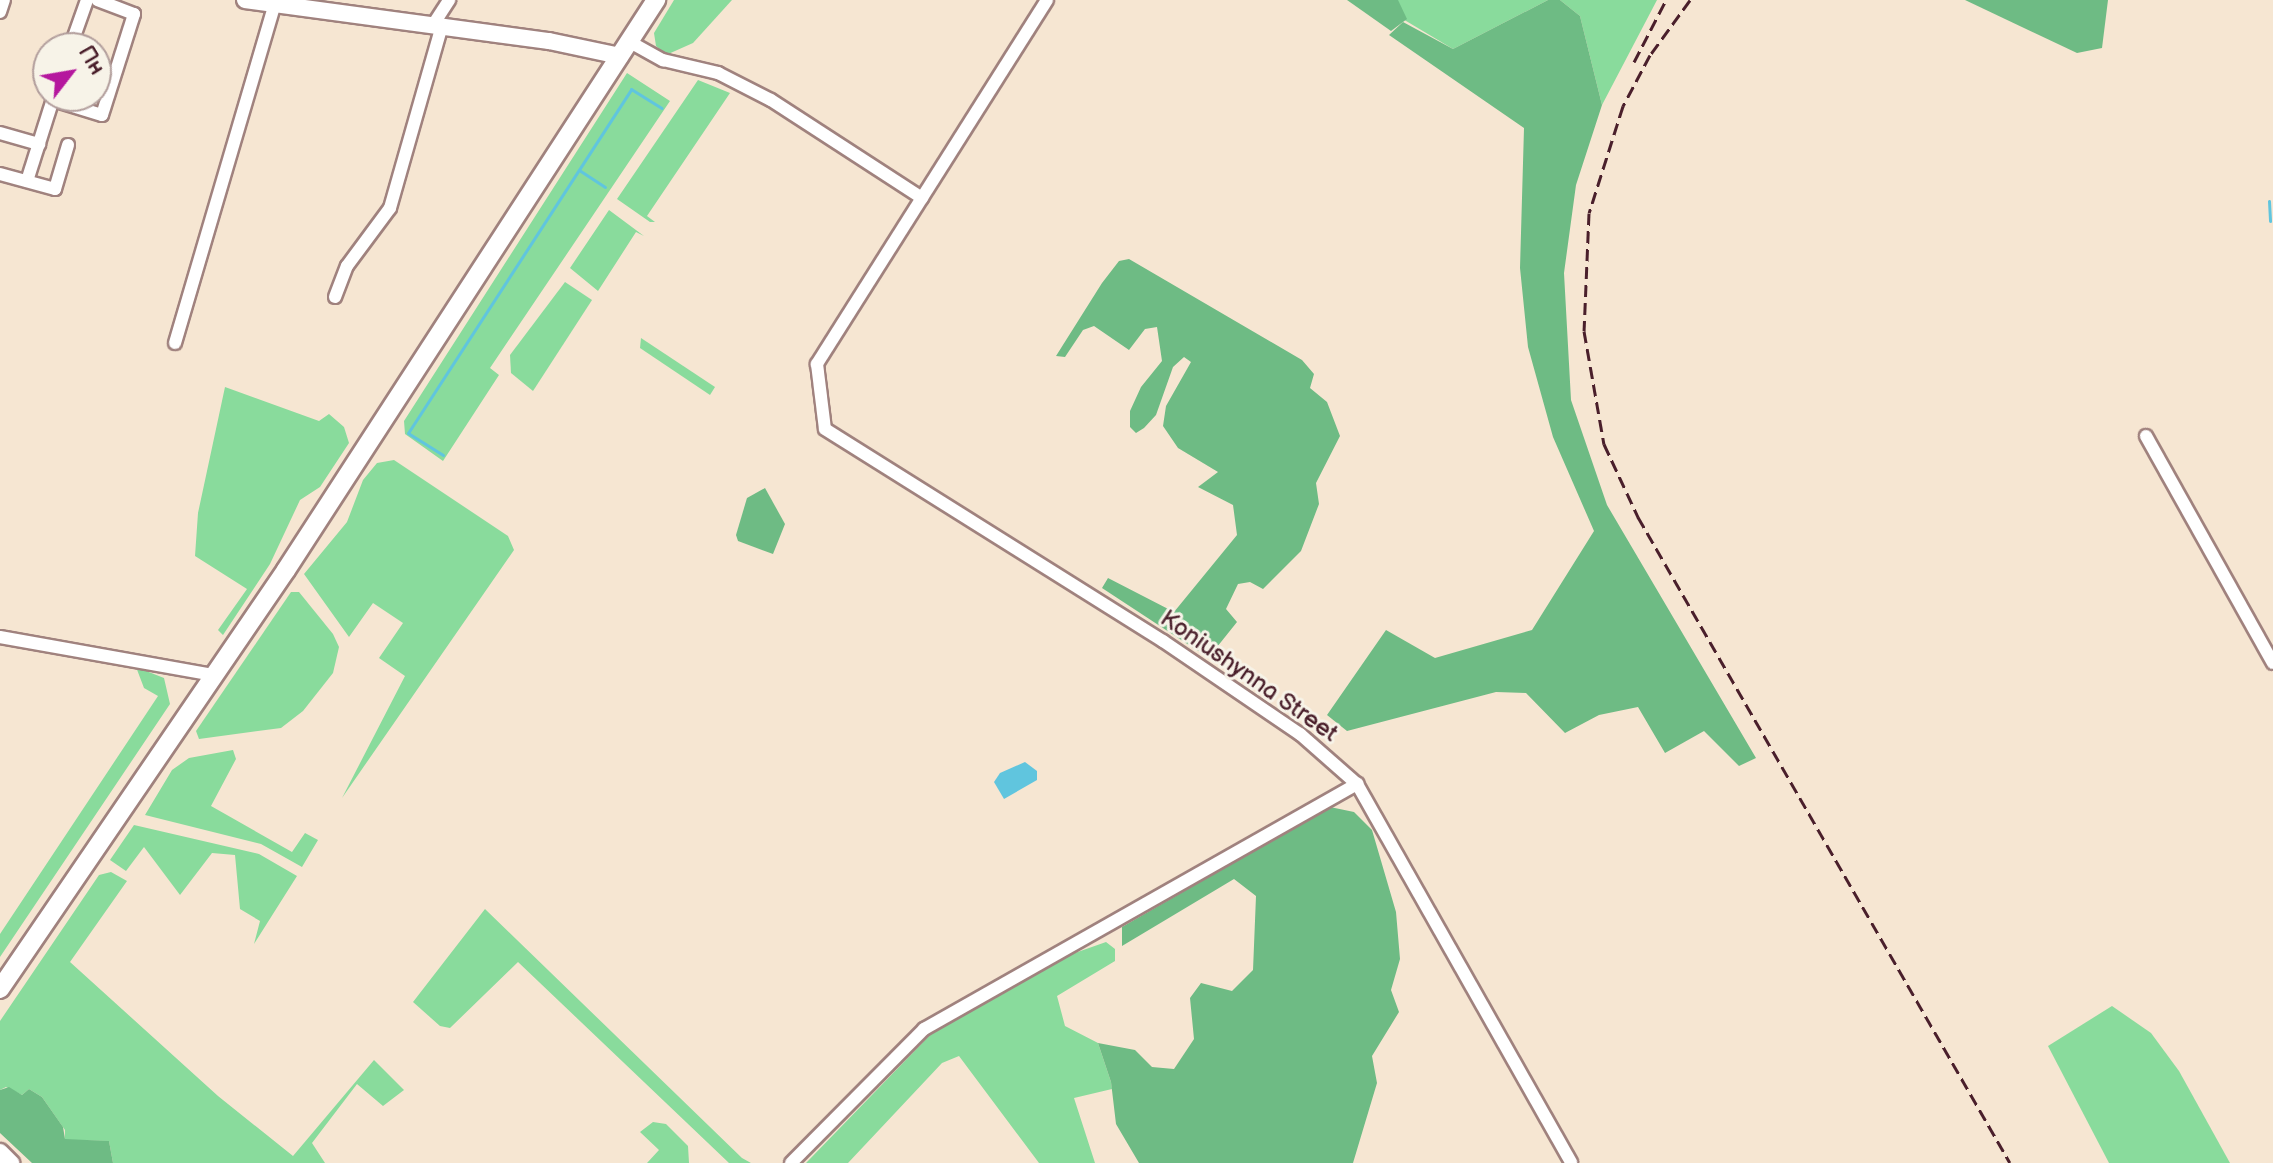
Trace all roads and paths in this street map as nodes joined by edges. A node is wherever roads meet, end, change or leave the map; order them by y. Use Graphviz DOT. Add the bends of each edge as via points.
graph roads {
  1 [pos="4,0"];
  2 [pos="87,0"];
  3 [pos="98,0"];
  4 [pos="245,0"];
  5 [pos="449,0"];
  6 [pos="656,0"];
  7 [pos="1047,0"];
  8 [pos="275,4"];
  9 [pos="0,12"];
  10 [pos="438,26"];
  11 [pos="76,32"];
  12 [pos="625,49"];
  13 [pos="112,83"];
  14 [pos="49,112"];
  15 [pos="0,133"];
  16 [pos="39,144"];
  17 [pos="68,145"];
  18 [pos="0,174"];
  19 [pos="27,181"];
  20 [pos="922,198"];
  21 [pos="335,297"];
  22 [pos="175,343"];
  23 [pos="2146,436"];
  24 [pos="0,637"];
  25 [pos="2273,663"];
  26 [pos="213,675"];
  27 [pos="1357,784"];
  28 [pos="0,989"];
  29 [pos="0,1152"];
  30 [pos="11,1163"];
  31 [pos="791,1163"];
  32 [pos="1571,1163"];
  1 -- 9 [label="street"];
  2 -- 11 [label="street"];
  3 -- 13 [label="street" via="134,14"];
  4 -- 8 [label="main road"];
  5 -- 10 [label="street"];
  6 -- 12 [label="highway"];
  7 -- 20 [label="street"];
  8 -- 10 [label="main road"];
  8 -- 22 [label="street"];
  10 -- 12 [label="main road"];
  10 -- 21 [label="street" via="390,208 347,266"];
  12 -- 20 [label="street" via="718,73 771,100"];
  12 -- 26 [label="highway"];
  14 -- 16 [label="street"];
  15 -- 16 [label="street"];
  16 -- 19 [label="street"];
  17 -- 19 [label="street" via="55,189"];
  18 -- 19 [label="street"];
  20 -- 27 [label="street, Koniushynna Street" via="817,364 825,429 1163,641 1300,734"];
  23 -- 25 [label="street"];
  24 -- 26 [label="street"];
  26 -- 28 [label="highway"];
  27 -- 31 [label="street" via="924,1029"];
  27 -- 32 [label="street, Koniushynna Street"];
  29 -- 30 [label="main road"];
}
